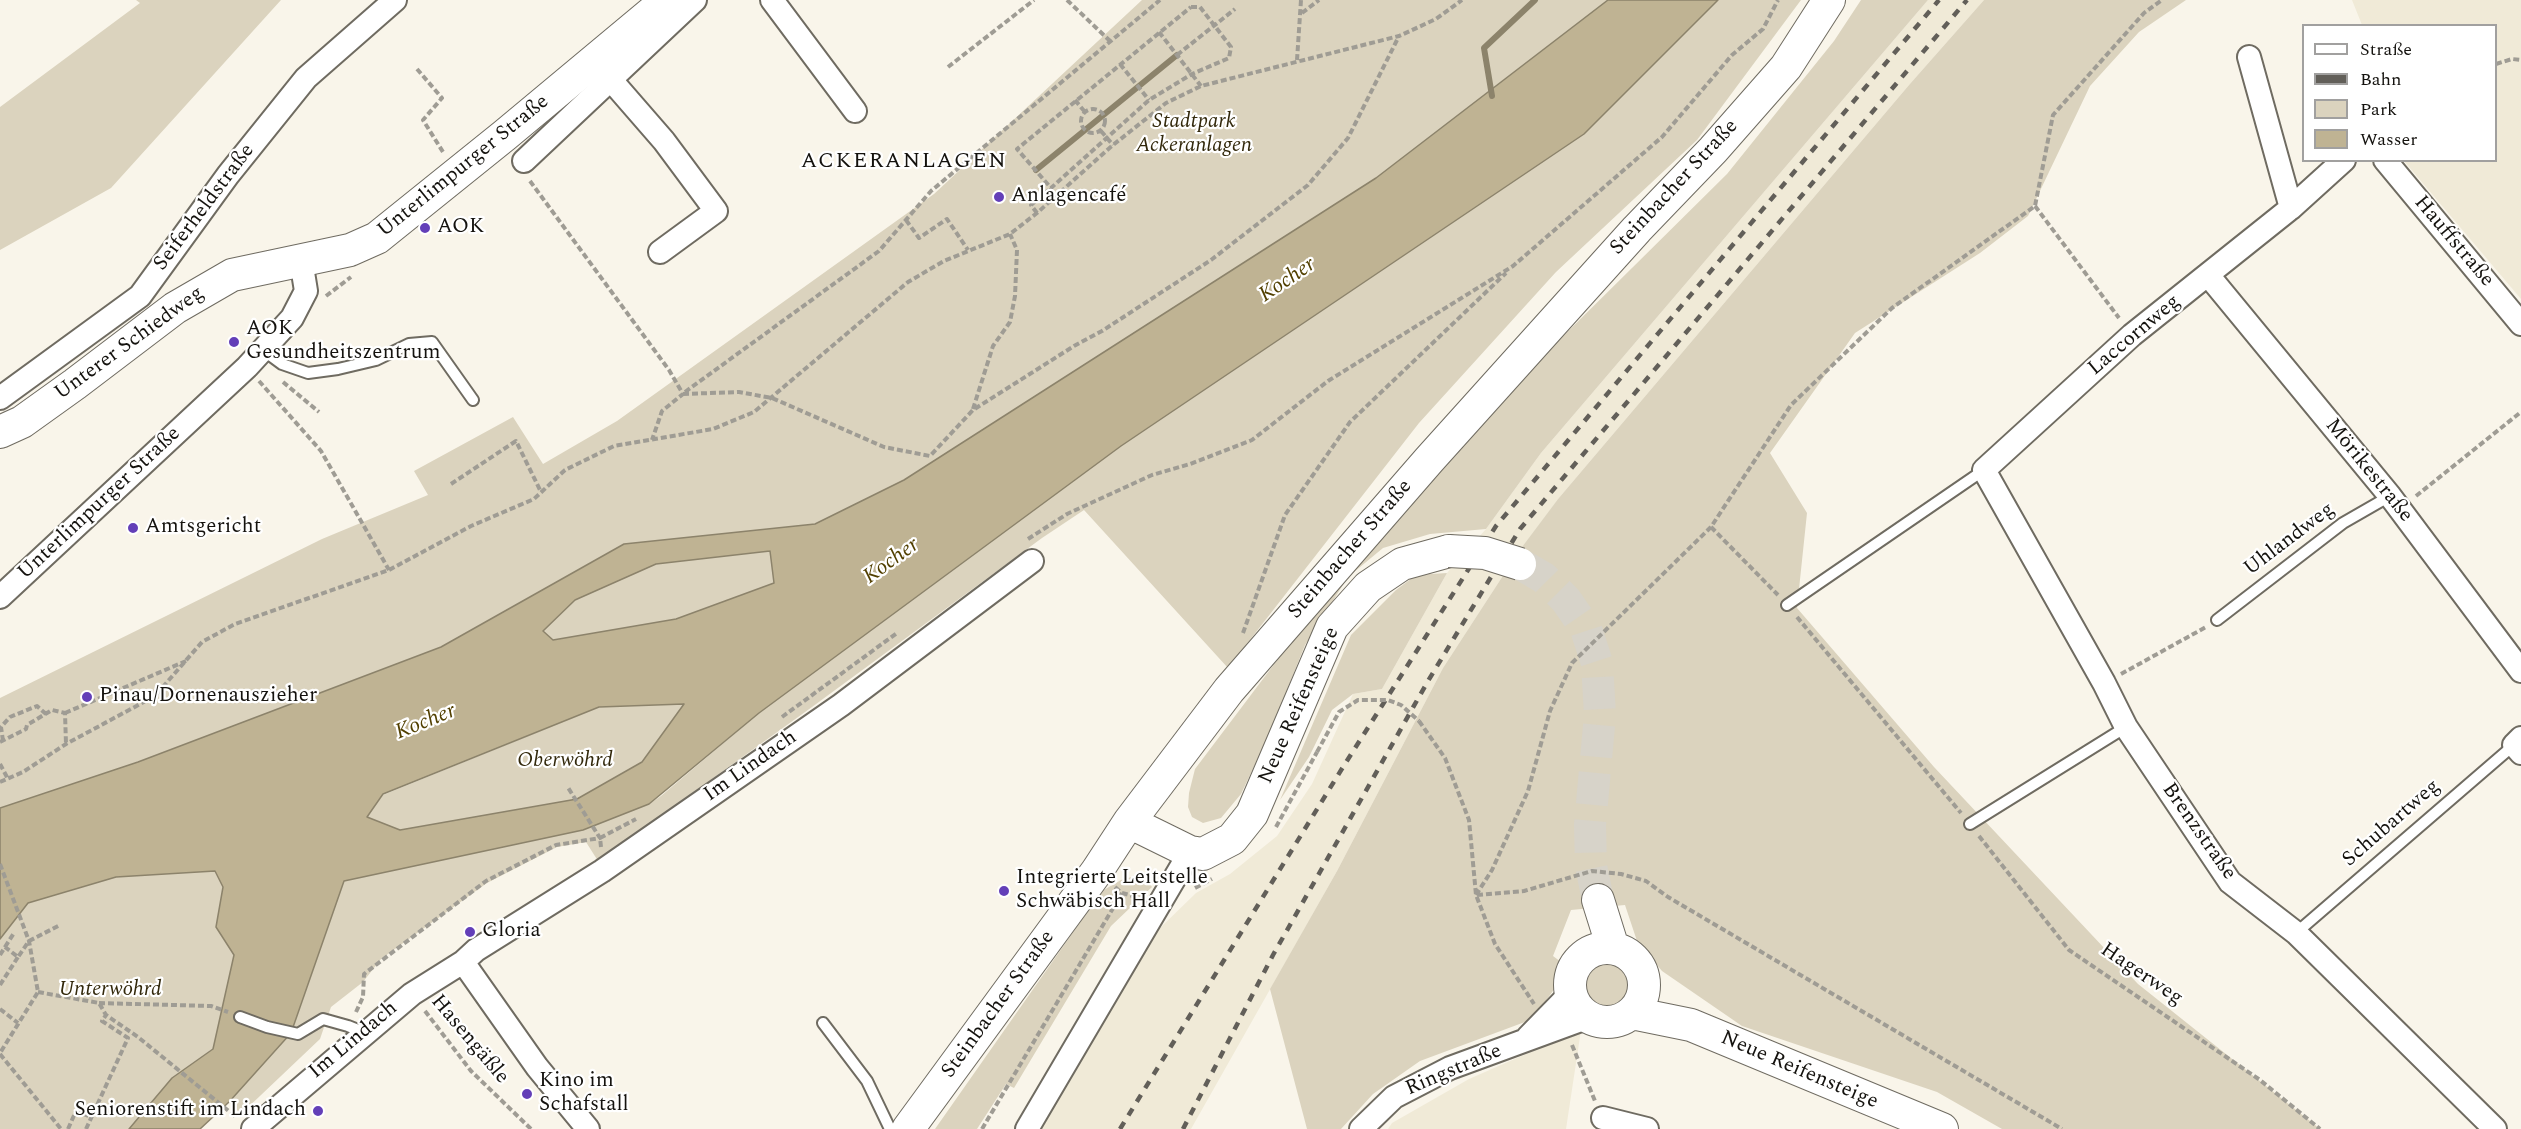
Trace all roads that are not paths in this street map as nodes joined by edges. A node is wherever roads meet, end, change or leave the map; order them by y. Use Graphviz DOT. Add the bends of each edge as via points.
graph roads {
  1 [pos="395,0"];
  2 [pos="667,0"];
  3 [pos="695,0"];
  4 [pos="772,0"];
  5 [pos="1829,0"];
  6 [pos="2249,57"];
  7 [pos="611,80"];
  8 [pos="855,111"];
  9 [pos="524,161"];
  10 [pos="2342,162"];
  11 [pos="2387,162"];
  12 [pos="2291,208"];
  13 [pos="660,252"];
  14 [pos="301,260"];
  15 [pos="2208,274"];
  16 [pos="2521,324"];
  17 [pos="255,358"];
  18 [pos="0,398"];
  19 [pos="473,400"];
  20 [pos="0,432"];
  21 [pos="1984,470"];
  22 [pos="2395,503"];
  23 [pos="1026,553"];
  24 [pos="1520,564"];
  25 [pos="0,597"];
  26 [pos="1787,605"];
  27 [pos="2217,620"];
  28 [pos="2521,671"];
  29 [pos="2126,727"];
  30 [pos="2519,745"];
  31 [pos="1129,822"];
  32 [pos="1970,824"];
  33 [pos="1190,852"];
  34 [pos="1599,906"];
  35 [pos="2296,933"];
  36 [pos="1604,949"];
  37 [pos="462,962"];
  38 [pos="1638,999"];
  39 [pos="1580,1005"];
  40 [pos="240,1017"];
  41 [pos="823,1023"];
  42 [pos="355,1030"];
  43 [pos="1523,1042"];
  44 [pos="1603,1118"];
  45 [pos="247,1125"];
  46 [pos="588,1129"];
  47 [pos="890,1129"];
  48 [pos="908,1129"];
  49 [pos="1026,1129"];
  50 [pos="1361,1129"];
  51 [pos="1647,1129"];
  52 [pos="1942,1129"];
  53 [pos="2495,1129"];
  1 -- 18 [label="street, Seiferheldstraße" via="306,78 228,175 140,296"];
  2 -- 14 [label="main road, Unterlimpurger Straße" via="376,238 350,250"];
  3 -- 7 [label="street, Unterlimpurger Straße"];
  4 -- 8 [label="street"];
  5 -- 31 [label="main road, Steinbacher Straße" via="1786,67 1429,460 1229,690"];
  6 -- 12 [label="street"];
  7 -- 9 [label="street, Unterlimpurger Straße"];
  7 -- 13 [label="street" via="664,141 716,211"];
  10 -- 12 [label="street, Laccornweg"];
  11 -- 16 [label="street, Hauffstraße"];
  12 -- 15 [label="street, Laccornweg"];
  14 -- 17 [label="street, Unterlimpurger Straße" via="306,291 292,318"];
  14 -- 20 [label="main road, Unterer Schiedweg" via="232,275 203,290 22,422"];
  15 -- 21 [label="street, Laccornweg" via="2132,335"];
  15 -- 22 [label="street, Mörikestraße"];
  17 -- 19 [label="lane" via="308,373 376,360 409,344 432,342"];
  17 -- 25 [label="street, Unterlimpurger Straße"];
  21 -- 26 [label="lane"];
  21 -- 29 [label="street, Brenzstraße"];
  22 -- 27 [label="lane, Uhlandweg" via="2343,522"];
  22 -- 28 [label="street, Mörikestraße"];
  23 -- 37 [label="street, Im Lindach" via="841,705 602,871"];
  24 -- 33 [label="main road, Neue Reifensteige, bridge" via="1485,553 1449,551 1402,564 1368,587 1332,627 1252,814 1232,839 1203,854"];
  29 -- 32 [label="lane"];
  29 -- 35 [label="street, Brenzstraße" via="2230,882"];
  30 -- 35 [label="lane, Schubartweg"];
  31 -- 33 [label="main road"];
  31 -- 48 [label="main road, Steinbacher Straße"];
  33 -- 49 [label="street"];
  34 -- 36 [label="main road"];
  35 -- 53 [label="street, Brenzstraße"];
  36 -- 38 [label="main road" via="1625,953 1636,961 1642,972"];
  36 -- 39 [label="main road" via="1586,955 1572,972"];
  37 -- 42 [label="street, Im Lindach"];
  37 -- 46 [label="street" via="537,1067"];
  38 -- 39 [label="main road" via="1611,1022"];
  38 -- 52 [label="main road, Neue Reifensteige" via="1691,1025"];
  39 -- 43 [label="street, Ringstraße"];
  39 -- 43 [label="street, Ringstraße"];
  40 -- 42 [label="lane" via="298,1034 323,1019"];
  41 -- 47 [label="lane" via="867,1081"];
  42 -- 45 [label="street, Im Lindach"];
  43 -- 50 [label="street, Ringstraße" via="1450,1068 1394,1097"];
  44 -- 51 [label="street"];
}
